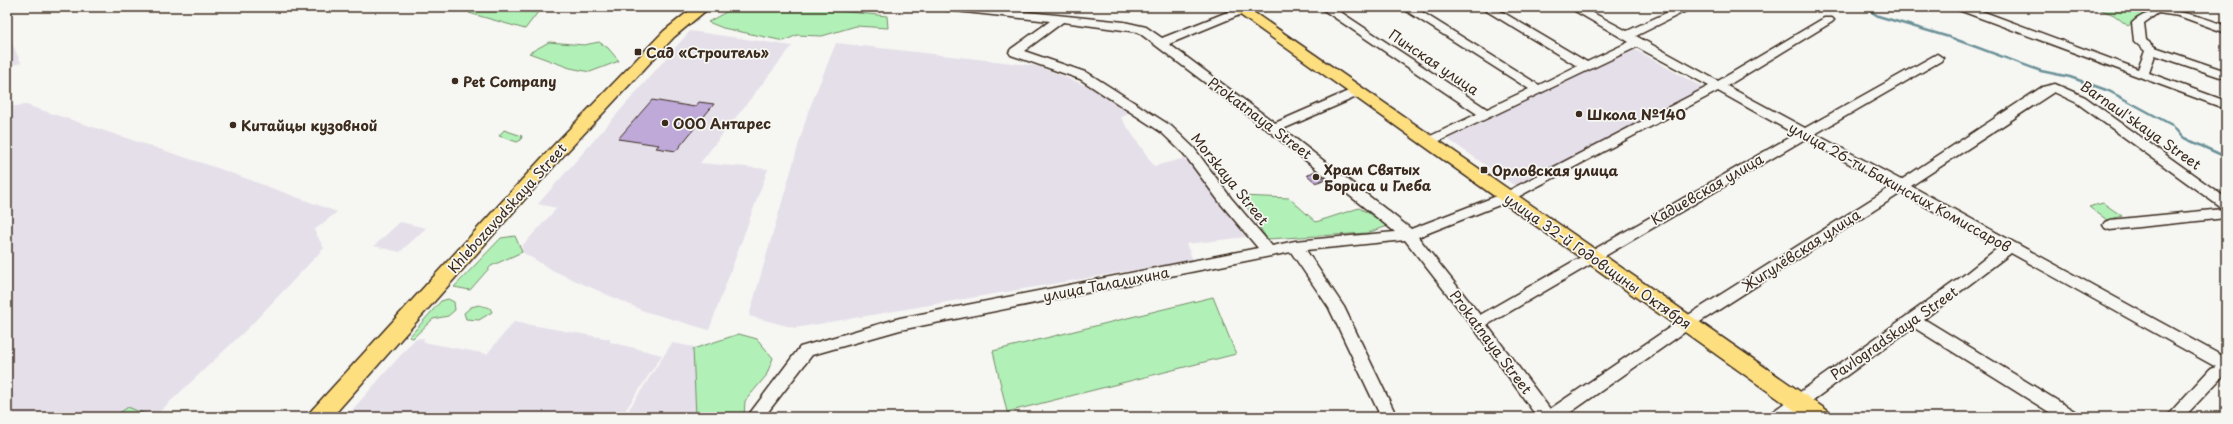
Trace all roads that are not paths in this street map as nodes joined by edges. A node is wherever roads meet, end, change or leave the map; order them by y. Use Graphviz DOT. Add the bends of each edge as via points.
graph roads {
  1 [pos="703,7"];
  2 [pos="946,7"];
  3 [pos="1325,7"];
  4 [pos="1406,7"];
  5 [pos="1486,7"];
  6 [pos="1574,7"];
  7 [pos="1688,7"];
  8 [pos="1960,7"];
  9 [pos="1242,8"];
  10 [pos="2144,11"];
  11 [pos="1068,15"];
  12 [pos="1828,20"];
  13 [pos="2226,30"];
  14 [pos="1633,39"];
  15 [pos="1160,42"];
  16 [pos="2151,50"];
  17 [pos="1937,58"];
  18 [pos="1587,67"];
  19 [pos="2143,73"];
  20 [pos="2226,76"];
  21 [pos="1718,86"];
  22 [pos="2055,88"];
  23 [pos="1539,90"];
  24 [pos="1357,92"];
  25 [pos="2226,106"];
  26 [pos="1487,115"];
  27 [pos="1274,128"];
  28 [pos="1802,134"];
  29 [pos="1429,142"];
  30 [pos="1900,187"];
  31 [pos="1507,197"];
  32 [pos="2226,205"];
  33 [pos="2226,213"];
  34 [pos="2110,225"];
  35 [pos="1409,235"];
  36 [pos="1295,246"];
  37 [pos="2009,247"];
  38 [pos="1269,252"];
  39 [pos="1591,256"];
  40 [pos="1914,320"];
  41 [pos="1478,323"];
  42 [pos="1687,323"];
  43 [pos="2226,365"];
  44 [pos="2226,369"];
  45 [pos="1798,401"];
  46 [pos="319,417"];
  47 [pos="755,417"];
  48 [pos="1389,417"];
  49 [pos="1546,417"];
  50 [pos="1551,417"];
  51 [pos="1778,417"];
  52 [pos="1820,417"];
  53 [pos="2070,417"];
  54 [pos="2174,417"];
  1 -- 46 [label="main road, Khlebozavodskaya Street" via="669,34 562,146"];
  2 -- 11 [label="street, Prokatnaya Street"];
  3 -- 26 [label="street, Пинская улица"];
  4 -- 23 [label="street"];
  5 -- 18 [label="street"];
  6 -- 14 [label="street, улица 26-ти Бакинских Комиссаров"];
  7 -- 14 [label="street"];
  8 -- 19 [label="street"];
  9 -- 15 [label="street"];
  9 -- 24 [label="main road, улица 32-й Годовщины Октября"];
  10 -- 13 [label="street" via="2178,13"];
  10 -- 16 [label="street" via="2138,23 2140,41"];
  11 -- 15 [label="street, Prokatnaya Street" via="1142,30"];
  11 -- 38 [label="street, Morskaya Street" via="1015,52 1084,76 1128,102 1166,129 1189,151 1226,201"];
  12 -- 21 [label="street"];
  14 -- 18 [label="street"];
  14 -- 21 [label="street, улица 26-ти Бакинских Комиссаров"];
  15 -- 27 [label="street, Prokatnaya Street"];
  16 -- 19 [label="street"];
  16 -- 20 [label="street"];
  17 -- 28 [label="street, Кадиевская улица"];
  18 -- 23 [label="street"];
  19 -- 25 [label="street"];
  21 -- 28 [label="street, улица 26-ти Бакинских Комиссаров"];
  21 -- 31 [label="street"];
  22 -- 30 [label="street, Жигулёвская улица" via="2040,93"];
  22 -- 32 [label="street, Barnaul'skaya Street" via="2081,100"];
  23 -- 26 [label="street"];
  24 -- 27 [label="street"];
  24 -- 29 [label="main road, улица 32-й Годовщины Октября"];
  26 -- 29 [label="street"];
  27 -- 35 [label="street, Prokatnaya Street"];
  28 -- 30 [label="street, улица 26-ти Бакинских Комиссаров"];
  28 -- 39 [label="street, Кадиевская улица"];
  29 -- 31 [label="main road, улица 32-й Годовщины Октября"];
  30 -- 37 [label="street, улица 26-ти Бакинских Комиссаров"];
  30 -- 42 [label="street, Жигулёвская улица"];
  31 -- 35 [label="street"];
  31 -- 39 [label="main road, улица 32-й Годовщины Октября"];
  33 -- 34 [label="street"];
  35 -- 36 [label="street, улица Талалихина"];
  35 -- 41 [label="street, Prokatnaya Street"];
  36 -- 38 [label="street, улица Талалихина"];
  36 -- 48 [label="street" via="1313,268 1346,321"];
  37 -- 40 [label="street, Pavlogradskaya Street"];
  37 -- 43 [label="street, улица 26-ти Бакинских Комиссаров"];
  38 -- 47 [label="street, улица Талалихина" via="900,324 806,351"];
  39 -- 41 [label="street, Кадиевская улица"];
  39 -- 42 [label="main road, улица 32-й Годовщины Октября"];
  40 -- 45 [label="street, Pavlogradskaya Street"];
  40 -- 53 [label="street"];
  41 -- 49 [label="street, Prokatnaya Street"];
  42 -- 45 [label="main road, улица 32-й Годовщины Октября"];
  42 -- 50 [label="street, Жигулёвская улица"];
  44 -- 54 [label="street" via="2216,373"];
  45 -- 51 [label="street, Pavlogradskaya Street"];
  45 -- 52 [label="main road, улица 32-й Годовщины Октября"];
}
